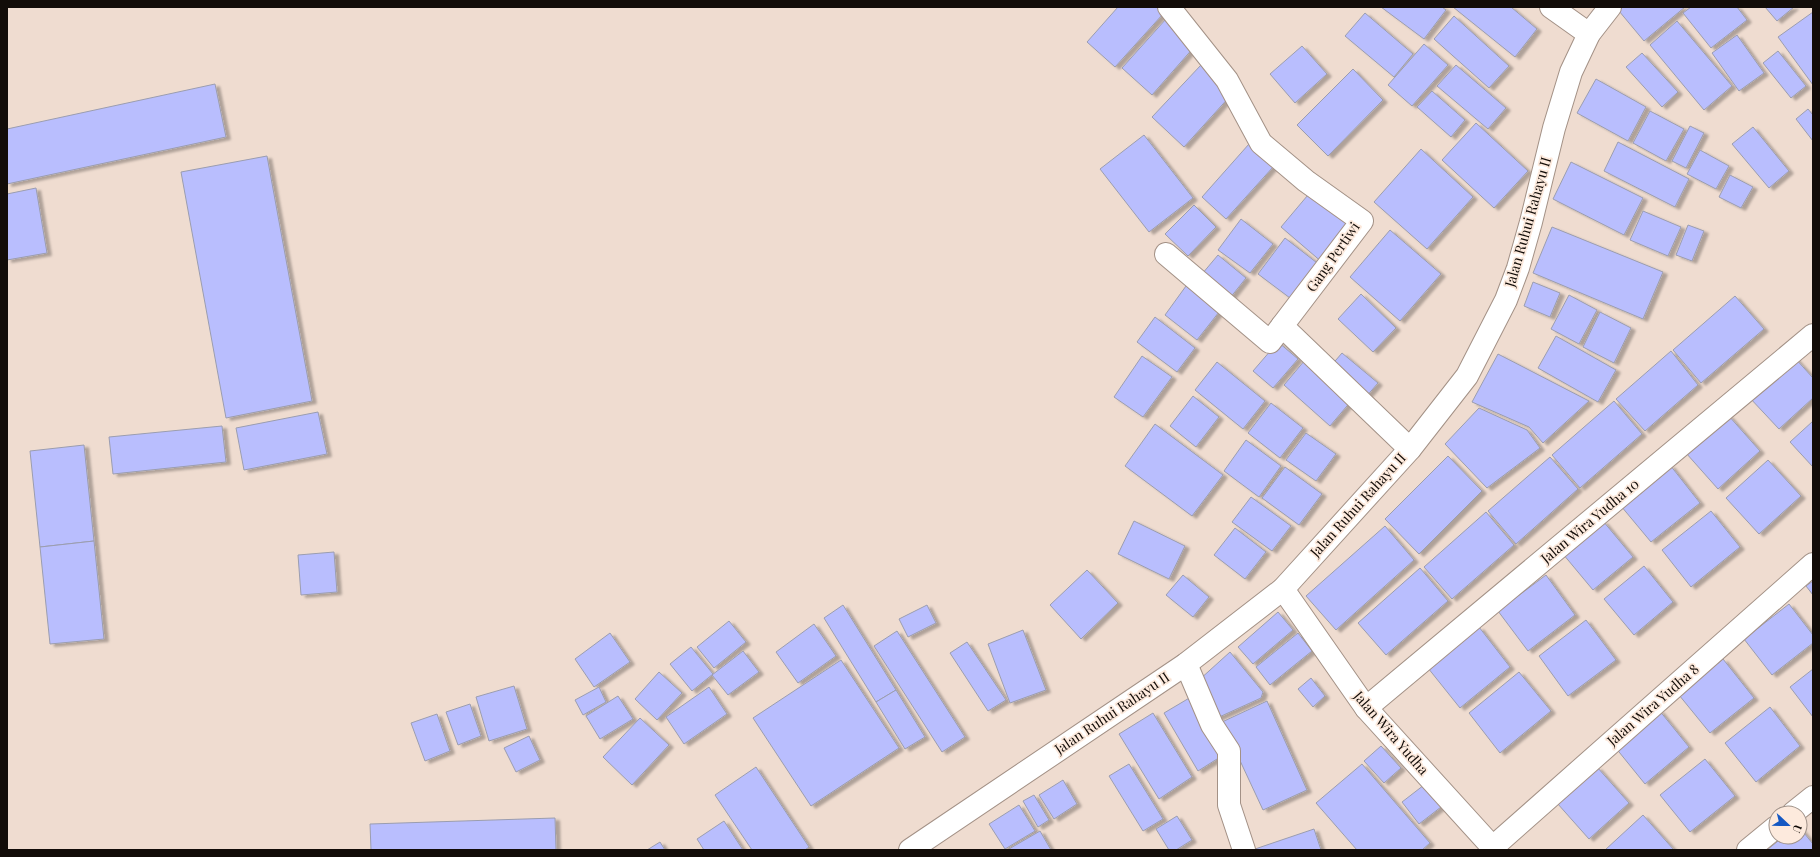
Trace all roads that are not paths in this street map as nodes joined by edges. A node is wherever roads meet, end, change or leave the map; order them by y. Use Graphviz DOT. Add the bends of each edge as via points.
graph roads {
  1 [pos="1169,7"];
  2 [pos="1551,7"];
  3 [pos="1610,7"];
  4 [pos="1589,34"];
  5 [pos="1166,254"];
  6 [pos="1282,326"];
  7 [pos="1813,334"];
  8 [pos="1410,449"];
  9 [pos="1813,564"];
  10 [pos="1283,589"];
  11 [pos="1186,664"];
  12 [pos="1366,708"];
  13 [pos="1813,797"];
  14 [pos="1803,805"];
  15 [pos="1768,834"];
  16 [pos="1494,848"];
  17 [pos="910,850"];
  18 [pos="1244,850"];
  19 [pos="1748,850"];
  1 -- 6 [label="street, Gang Pertiwi" via="1227,80 1262,143 1306,181 1362,220"];
  2 -- 4 [label="street"];
  3 -- 4 [label="street, Jalan Ruhui Rahayu II"];
  4 -- 8 [label="street, Jalan Ruhui Rahayu II" via="1571,72 1506,300 1467,376"];
  5 -- 6 [label="street" via="1270,342"];
  6 -- 8 [label="street"];
  7 -- 12 [label="street, Jalan Wira Yudha 10"];
  8 -- 10 [label="street, Jalan Ruhui Rahayu II"];
  9 -- 16 [label="street, Jalan Wira Yudha 8"];
  10 -- 11 [label="street, Jalan Ruhui Rahayu II"];
  10 -- 12 [label="street, Jalan Wira Yudha"];
  11 -- 17 [label="street, Jalan Ruhui Rahayu II"];
  11 -- 18 [label="street" via="1212,725 1229,751 1229,805"];
  12 -- 16 [label="street, Jalan Wira Yudha"];
  13 -- 14 [label="street"];
  15 -- 19 [label="street"];
}
